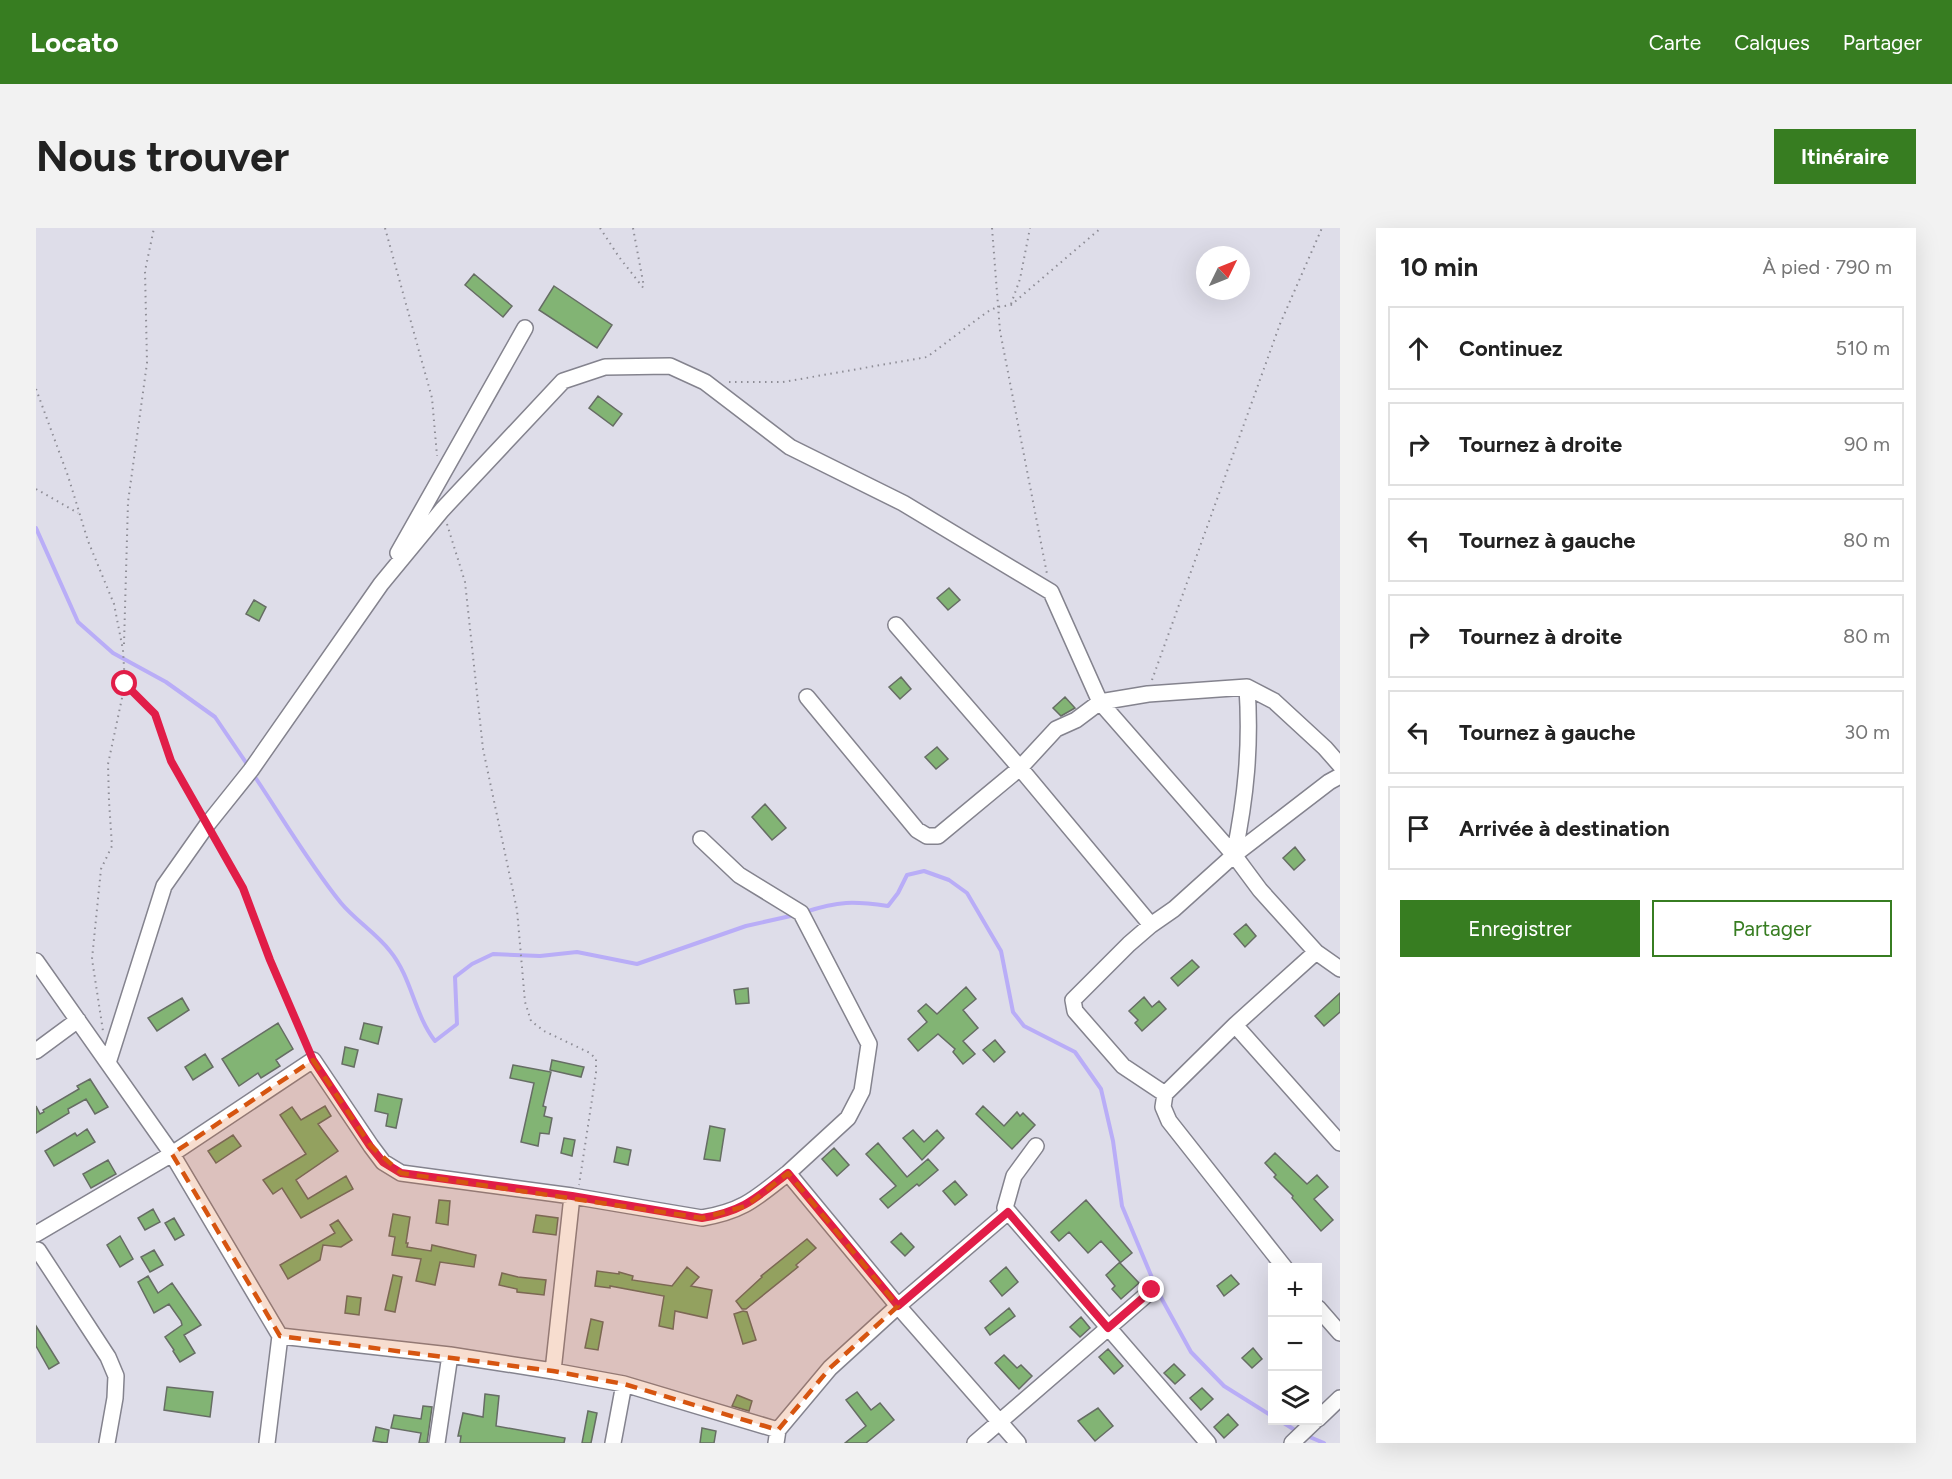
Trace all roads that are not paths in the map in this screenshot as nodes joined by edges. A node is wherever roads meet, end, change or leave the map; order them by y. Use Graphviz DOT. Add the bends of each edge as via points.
graph roads {
  1 [pos="525,328"];
  2 [pos="381,584"];
  3 [pos="896,625"];
  4 [pos="1247,687"];
  5 [pos="807,697"];
  6 [pos="1100,702"];
  7 [pos="1340,765"];
  8 [pos="1020,768"];
  9 [pos="1340,776"];
  10 [pos="701,839"];
  11 [pos="1234,855"];
  12 [pos="1151,925"];
  13 [pos="1316,952"];
  14 [pos="36,961"];
  15 [pos="1340,969"];
  16 [pos="78,1020"];
  17 [pos="1235,1025"];
  18 [pos="36,1051"];
  19 [pos="108,1063"];
  20 [pos="1165,1094"];
  21 [pos="1340,1143"];
  22 [pos="1036,1146"];
  23 [pos="172,1154"];
  24 [pos="788,1173"];
  25 [pos="575,1196"];
  26 [pos="1008,1212"];
  27 [pos="36,1234"];
  28 [pos="37,1249"];
  29 [pos="1281,1263"];
  30 [pos="1152,1290"];
  31 [pos="898,1306"];
  32 [pos="1322,1313"];
  33 [pos="1108,1328"];
  34 [pos="1340,1333"];
  35 [pos="280,1336"];
  36 [pos="450,1354"];
  37 [pos="553,1371"];
  38 [pos="624,1384"];
  39 [pos="1340,1398"];
  40 [pos="1322,1415"];
  41 [pos="1000,1423"];
  42 [pos="1312,1425"];
  43 [pos="777,1436"];
  44 [pos="107,1443"];
  45 [pos="267,1443"];
  46 [pos="437,1443"];
  47 [pos="613,1443"];
  48 [pos="975,1443"];
  49 [pos="1017,1443"];
  50 [pos="1208,1443"];
  51 [pos="1292,1443"];
  1 -- 2 [label="street"];
  2 -- 6 [label="street" via="442,510 563,381 604,367 670,366 705,382 790,447 903,503 1051,592"];
  2 -- 19 [label="street" via="164,886"];
  3 -- 8 [label="street"];
  4 -- 6 [label="street" via="1148,694"];
  4 -- 7 [label="street" via="1274,701"];
  4 -- 11 [label="street" via="1250,728 1246,780"];
  5 -- 8 [label="street" via="917,830 927,836 938,836"];
  6 -- 8 [label="street" via="1056,729"];
  6 -- 11 [label="street"];
  8 -- 12 [label="street"];
  9 -- 11 [label="street"];
  10 -- 24 [label="street" via="739,875 801,913 869,1044 862,1091 848,1118"];
  11 -- 12 [label="street"];
  11 -- 13 [label="street"];
  12 -- 20 [label="street" via="1073,1000 1075,1011 1123,1066"];
  13 -- 15 [label="street"];
  13 -- 17 [label="street"];
  14 -- 16 [label="street"];
  16 -- 18 [label="street"];
  16 -- 19 [label="street"];
  17 -- 20 [label="street"];
  17 -- 21 [label="street"];
  19 -- 23 [label="street"];
  20 -- 29 [label="street" via="1163,1107 1169,1121"];
  22 -- 26 [label="street" via="1014,1176 1005,1208"];
  23 -- 25 [label="street" via="313,1060 370,1146 383,1162 401,1173"];
  23 -- 27 [label="street"];
  23 -- 35 [label="street"];
  24 -- 25 [label="street" via="746,1206 702,1218"];
  24 -- 31 [label="street"];
  25 -- 37 [label="street"];
  26 -- 31 [label="street"];
  26 -- 33 [label="street"];
  28 -- 44 [label="street" via="116,1376"];
  30 -- 33 [label="street"];
  31 -- 41 [label="street"];
  31 -- 43 [label="street" via="830,1368"];
  32 -- 34 [label="street"];
  33 -- 41 [label="street"];
  33 -- 50 [label="street"];
  35 -- 36 [label="street"];
  35 -- 45 [label="street"];
  36 -- 37 [label="street"];
  36 -- 46 [label="street"];
  37 -- 38 [label="street"];
  38 -- 43 [label="street"];
  38 -- 47 [label="street"];
  39 -- 40 [label="street"];
  41 -- 48 [label="street"];
  41 -- 49 [label="street"];
  42 -- 51 [label="street"];
}
